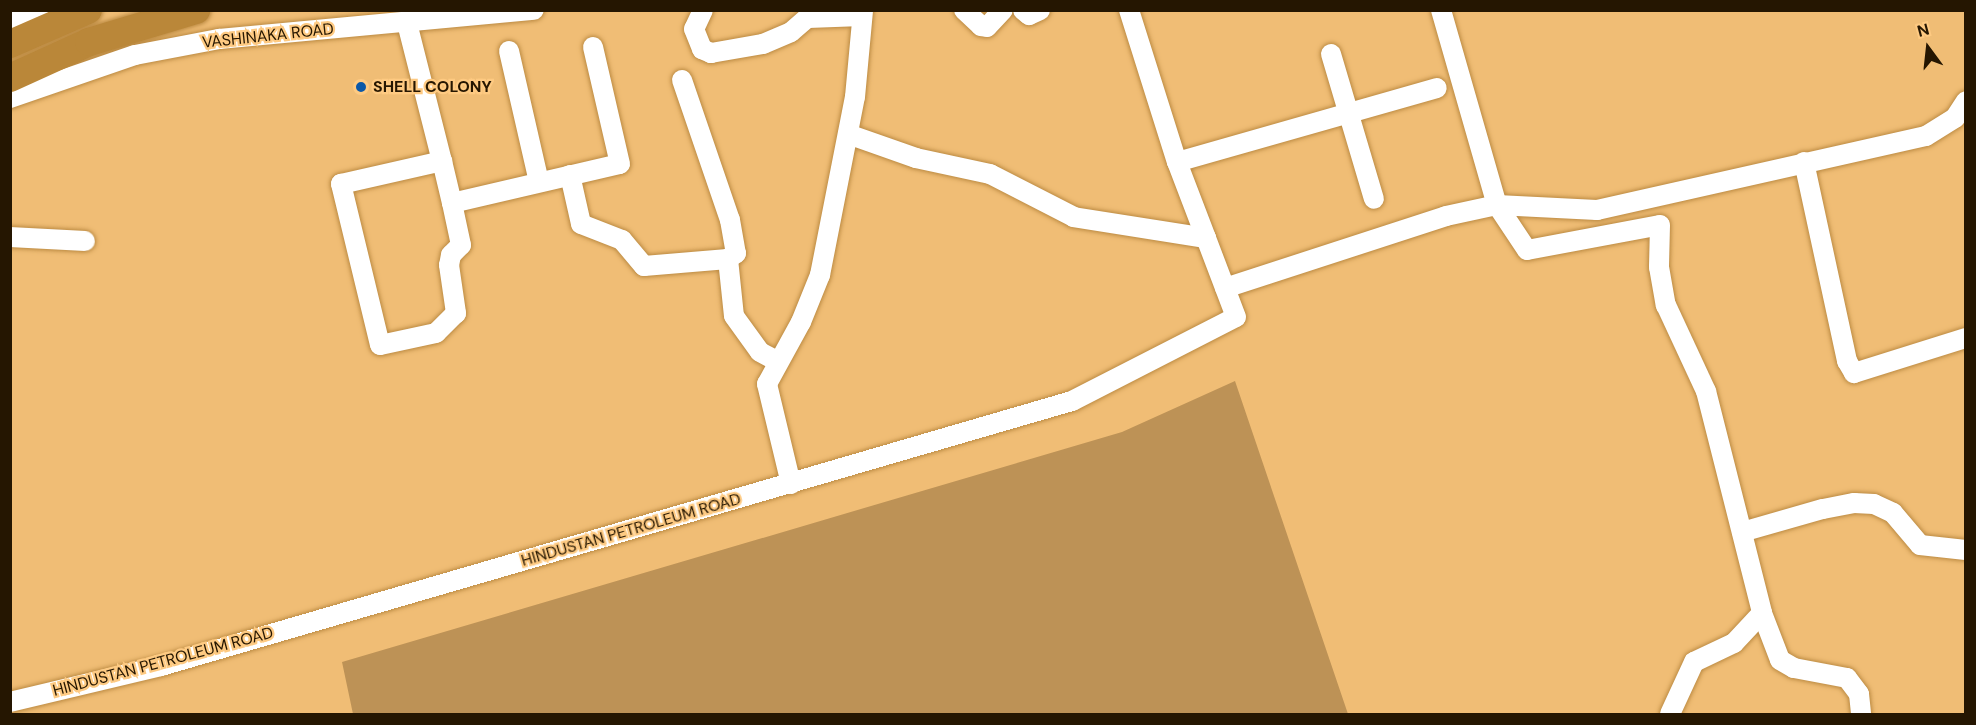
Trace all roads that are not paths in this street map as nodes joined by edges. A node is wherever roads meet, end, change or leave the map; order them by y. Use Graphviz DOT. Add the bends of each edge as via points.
graph roads {
  1 [pos="39,10"];
  2 [pos="88,10"];
  3 [pos="196,10"];
  4 [pos="534,10"];
  5 [pos="703,10"];
  6 [pos="964,10"];
  7 [pos="1003,10"];
  8 [pos="1023,10"];
  9 [pos="1040,10"];
  10 [pos="1129,10"];
  11 [pos="1441,10"];
  12 [pos="812,14"];
  13 [pos="863,14"];
  14 [pos="407,23"];
  15 [pos="15,34"];
  16 [pos="593,47"];
  17 [pos="509,51"];
  18 [pos="1331,54"];
  19 [pos="10,78"];
  20 [pos="682,80"];
  21 [pos="1437,88"];
  22 [pos="10,98"];
  23 [pos="1965,101"];
  24 [pos="1349,112"];
  25 [pos="848,134"];
  26 [pos="442,161"];
  27 [pos="1177,162"];
  28 [pos="1804,162"];
  29 [pos="570,175"];
  30 [pos="539,182"];
  31 [pos="1374,199"];
  32 [pos="452,203"];
  33 [pos="1497,205"];
  34 [pos="10,237"];
  35 [pos="1206,238"];
  36 [pos="85,241"];
  37 [pos="728,259"];
  38 [pos="1225,288"];
  39 [pos="1965,338"];
  40 [pos="777,361"];
  41 [pos="791,484"];
  42 [pos="1742,531"];
  43 [pos="1965,550"];
  44 [pos="1762,613"];
  45 [pos="10,702"];
  46 [pos="1670,714"];
  47 [pos="1861,714"];
  1 -- 15 [label="street"];
  2 -- 15 [label="highway"];
  3 -- 19 [label="highway" via="88,42"];
  4 -- 14 [label="street, VASHINAKA ROAD"];
  5 -- 12 [label="street" via="694,29 702,49 711,53 746,48 791,32"];
  6 -- 7 [label="street" via="987,27"];
  8 -- 9 [label="street" via="1029,15"];
  10 -- 27 [label="street"];
  11 -- 33 [label="street"];
  12 -- 13 [label="street"];
  13 -- 25 [label="street"];
  14 -- 22 [label="street, VASHINAKA ROAD" via="219,39 146,52 50,81"];
  14 -- 26 [label="street"];
  16 -- 29 [label="street" via="620,164"];
  17 -- 30 [label="street"];
  18 -- 24 [label="street"];
  20 -- 37 [label="street" via="730,220 736,253"];
  21 -- 24 [label="street"];
  23 -- 28 [label="street" via="1955,118 1926,136"];
  24 -- 27 [label="street"];
  24 -- 31 [label="street"];
  25 -- 35 [label="street" via="916,158 990,174 1074,217"];
  25 -- 40 [label="street" via="820,275 801,322"];
  26 -- 32 [label="street"];
  26 -- 32 [label="street" via="341,184 380,345 435,333 456,313 449,265 451,255 461,245"];
  27 -- 35 [label="street"];
  28 -- 33 [label="street" via="1597,210"];
  28 -- 39 [label="street" via="1847,361 1854,373"];
  29 -- 30 [label="street"];
  29 -- 37 [label="street" via="581,224 622,240 644,266"];
  30 -- 32 [label="street"];
  33 -- 38 [label="street" via="1446,216"];
  33 -- 42 [label="street" via="1527,250 1660,225 1659,267 1666,305 1706,392"];
  34 -- 36 [label="street"];
  35 -- 38 [label="street"];
  37 -- 40 [label="street" via="734,316 760,352"];
  38 -- 41 [label="street, HINDUSTAN PETROLEUM ROAD" via="1236,317 1072,401"];
  40 -- 41 [label="street" via="767,384"];
  41 -- 45 [label="street, HINDUSTAN PETROLEUM ROAD" via="161,666"];
  42 -- 43 [label="street" via="1833,507 1874,504 1893,513 1920,545"];
  42 -- 44 [label="street"];
  44 -- 46 [label="street" via="1734,643 1694,662"];
  44 -- 47 [label="street" via="1780,660 1794,668 1847,678 1859,694"];
}
